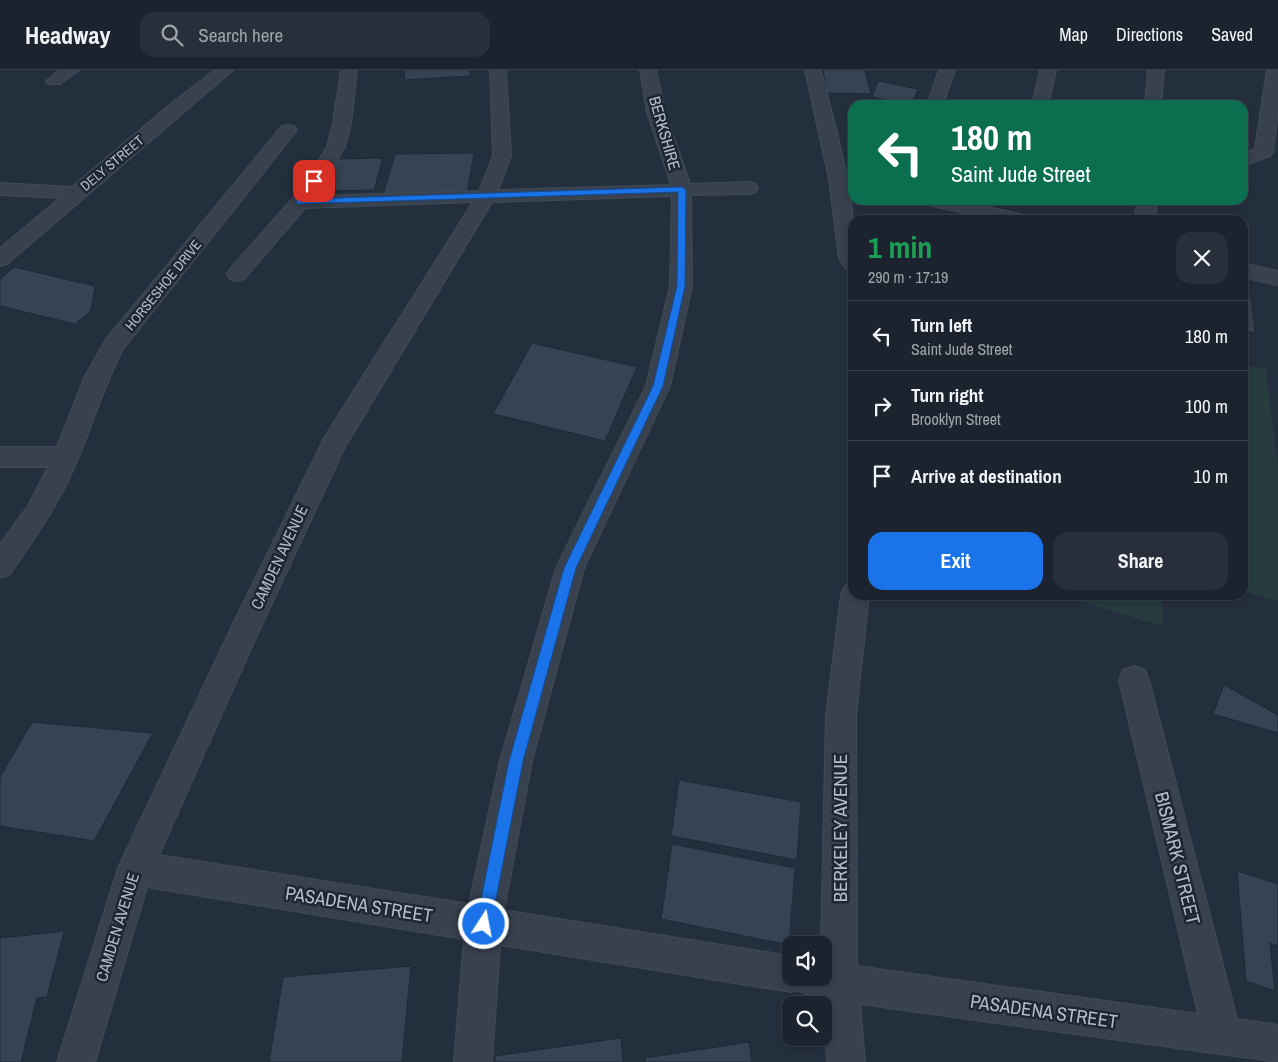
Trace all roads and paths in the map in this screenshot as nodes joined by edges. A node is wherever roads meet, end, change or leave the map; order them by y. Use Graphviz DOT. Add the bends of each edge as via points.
graph roads {
  1 [pos="71,70"];
  2 [pos="225,70"];
  3 [pos="349,70"];
  4 [pos="498,70"];
  5 [pos="648,70"];
  6 [pos="813,70"];
  7 [pos="947,70"];
  8 [pos="1048,70"];
  9 [pos="1156,70"];
  10 [pos="1276,70"];
  11 [pos="54,81"];
  12 [pos="936,100"];
  13 [pos="1041,100"];
  14 [pos="1154,100"];
  15 [pos="288,130"];
  16 [pos="1248,159"];
  17 [pos="845,181"];
  18 [pos="749,188"];
  19 [pos="0,189"];
  20 [pos="682,190"];
  21 [pos="76,193"];
  22 [pos="486,196"];
  23 [pos="300,202"];
  24 [pos="965,205"];
  25 [pos="1018,213"];
  26 [pos="848,239"];
  27 [pos="0,259"];
  28 [pos="1248,271"];
  29 [pos="237,274"];
  30 [pos="1278,278"];
  31 [pos="0,456"];
  32 [pos="66,457"];
  33 [pos="0,566"];
  34 [pos="854,600"];
  35 [pos="1134,680"];
  36 [pos="135,868"];
  37 [pos="484,924"];
  38 [pos="827,936"];
  39 [pos="782,973"];
  40 [pos="832,981"];
  41 [pos="826,986"];
  42 [pos="1222,1036"];
  43 [pos="1278,1044"];
  44 [pos="76,1062"];
  45 [pos="472,1062"];
  46 [pos="846,1062"];
  1 -- 11 [label="street"];
  2 -- 21 [label="street, DELY STREET"];
  3 -- 23 [label="street" via="336,147"];
  4 -- 22 [label="street, CAMDEN AVENUE" via="502,156"];
  5 -- 20 [label="street, BERKSHIRE" via="656,112"];
  6 -- 17 [label="street"];
  7 -- 12 [label="street"];
  8 -- 13 [label="street"];
  9 -- 14 [label="street"];
  10 -- 16 [label="street" via="1264,152"];
  15 -- 32 [label="street, HORSESHOE DRIVE" via="114,345 96,378"];
  17 -- 26 [label="street"];
  18 -- 20 [label="street"];
  19 -- 21 [label="street"];
  20 -- 22 [label="street"];
  20 -- 37 [label="street, BERKSHIRE" via="681,286 658,386 570,568 516,761"];
  21 -- 27 [label="street, DELY STREET"];
  22 -- 23 [label="street"];
  22 -- 36 [label="street, CAMDEN AVENUE" via="333,445"];
  23 -- 29 [label="street"];
  24 -- 25 [label="street"];
  28 -- 30 [label="street"];
  31 -- 32 [label="street"];
  32 -- 33 [label="street, HORSESHOE DRIVE" via="37,514"];
  34 -- 38 [label="street, BERKELEY AVENUE" via="841,715"];
  35 -- 42 [label="street, BISMARK STREET"];
  36 -- 37 [label="street, PASADENA STREET"];
  36 -- 44 [label="street, CAMDEN AVENUE"];
  37 -- 39 [label="street, PASADENA STREET"];
  37 -- 45 [label="street, BERKSHIRE"];
  40 -- 42 [label="street, PASADENA STREET"];
  41 -- 46 [label="street, BERKELEY AVENUE"];
  42 -- 43 [label="street, PASADENA STREET"];
}
